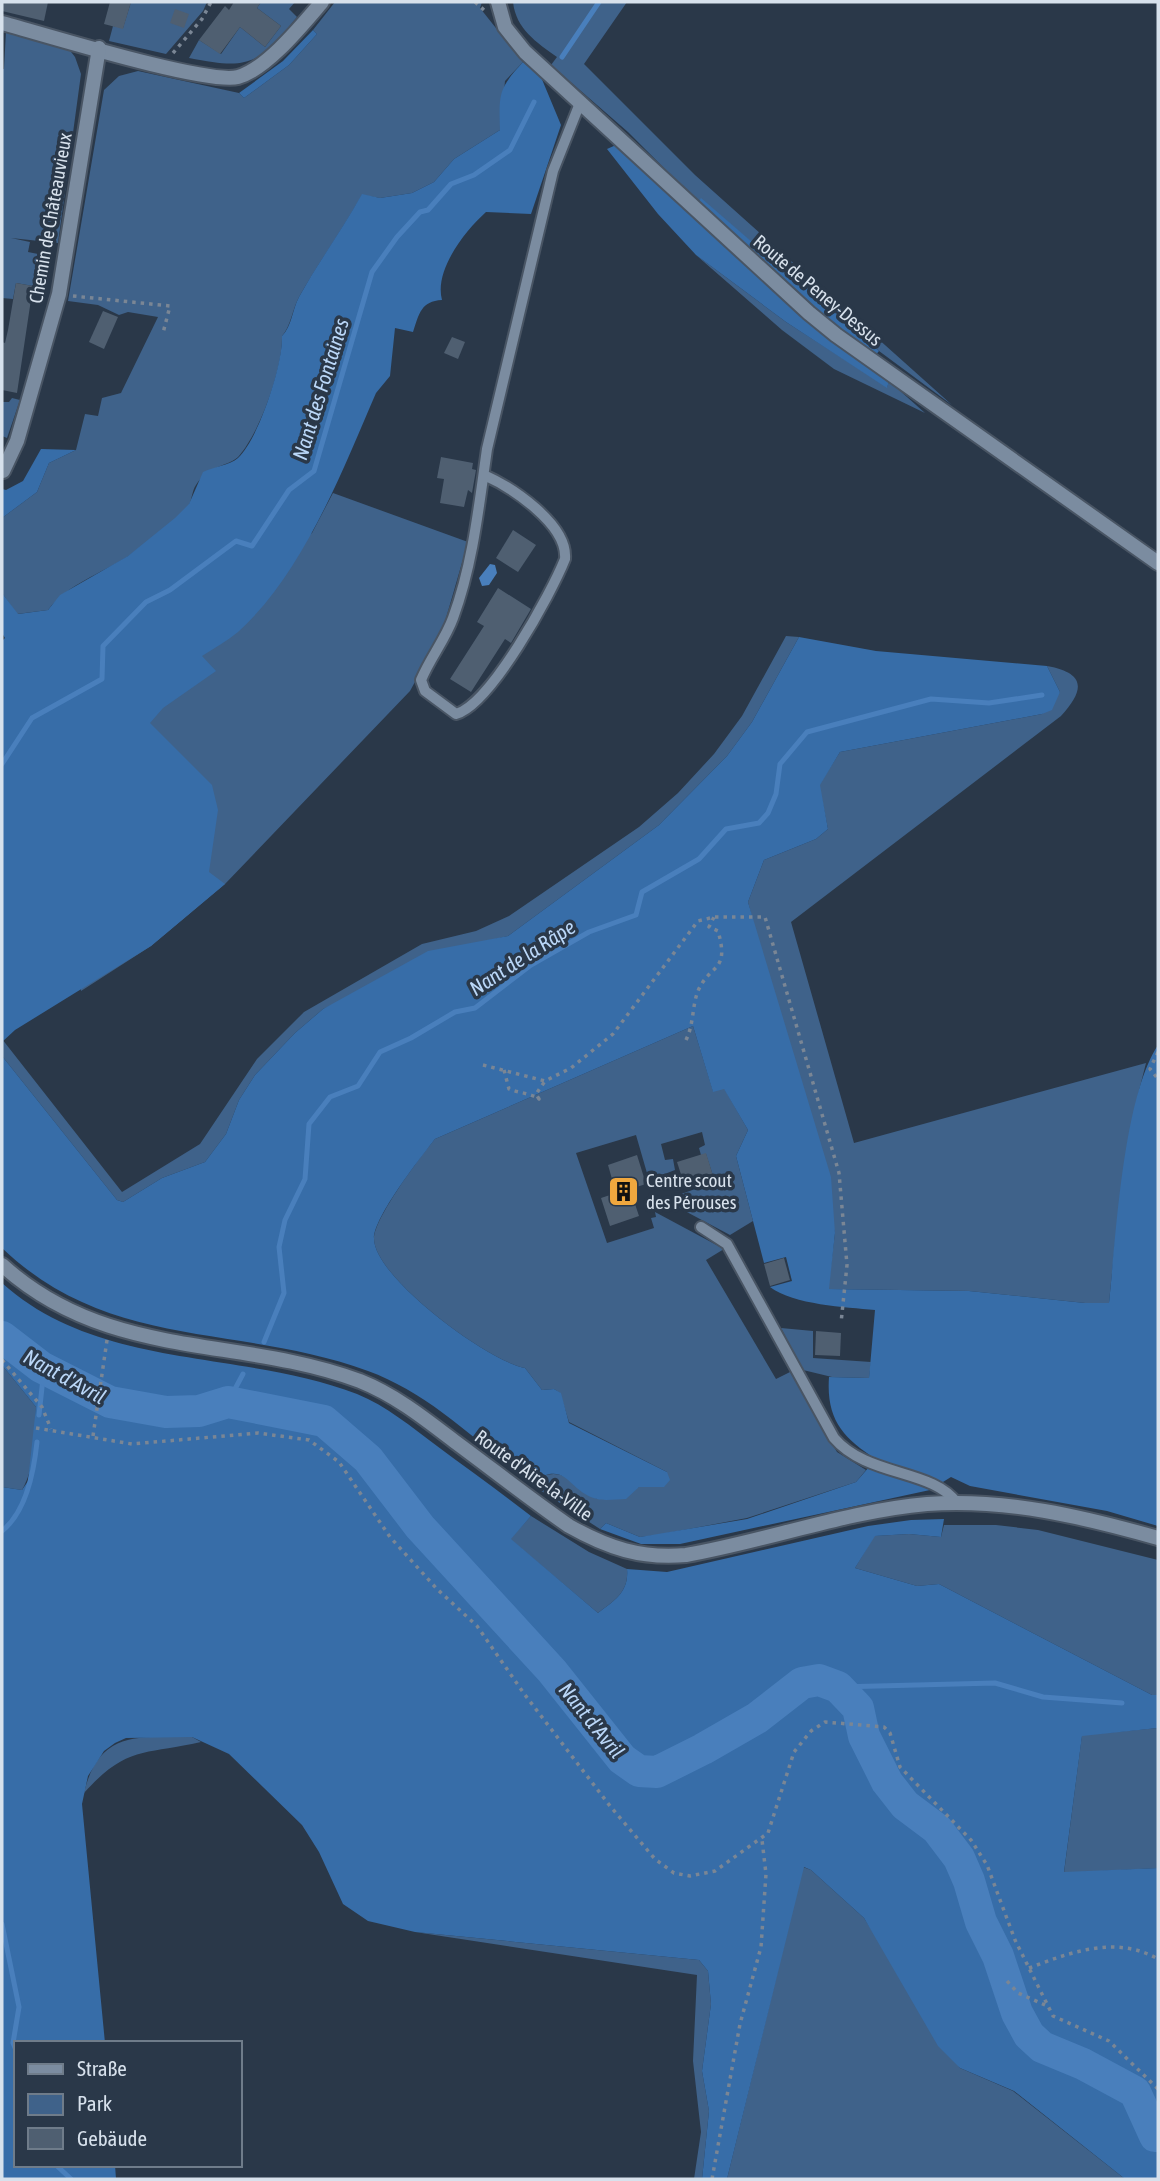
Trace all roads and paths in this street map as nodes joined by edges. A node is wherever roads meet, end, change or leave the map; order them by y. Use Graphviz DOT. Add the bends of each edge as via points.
graph roads {
  1 [pos="211,2"];
  2 [pos="322,2"];
  3 [pos="498,2"];
  4 [pos="2,23"];
  5 [pos="99,48"];
  6 [pos="163,65"];
  7 [pos="580,103"];
  8 [pos="59,294"];
  9 [pos="163,332"];
  10 [pos="4,471"];
  11 [pos="484,475"];
  12 [pos="1158,563"];
  13 [pos="714,917"];
  14 [pos="687,1040"];
  15 [pos="1158,1052"];
  16 [pos="483,1065"];
  17 [pos="503,1070"];
  18 [pos="1158,1079"];
  19 [pos="545,1081"];
  20 [pos="701,1227"];
  21 [pos="2,1265"];
  22 [pos="841,1323"];
  23 [pos="104,1352"];
  24 [pos="2,1360"];
  25 [pos="36,1429"];
  26 [pos="51,1430"];
  27 [pos="93,1437"];
  28 [pos="957,1503"];
  29 [pos="1158,1538"];
  30 [pos="762,1840"];
  31 [pos="1158,1959"];
  32 [pos="1029,1968"];
  33 [pos="1007,1981"];
  34 [pos="1046,2006"];
  35 [pos="1158,2089"];
  36 [pos="712,2179"];
  1 -- 6 [label="path"];
  2 -- 6 [label="street" via="273,53 241,76"];
  3 -- 7 [label="street, Route de Peney-Dessus" via="513,38"];
  4 -- 5 [label="street"];
  5 -- 6 [label="street"];
  5 -- 8 [label="street, Chemin de Châteauvieux"];
  7 -- 11 [label="lane" via="553,171"];
  7 -- 12 [label="street, Route de Peney-Dessus" via="836,335"];
  8 -- 9 [label="path" via="170,306"];
  8 -- 10 [label="street, Chemin de Châteauvieux" via="17,441"];
  11 -- 11 [label="lane" via="454,616 421,680 425,691 456,714 470,710 495,680 565,559 565,546 542,515 509,486"];
  13 -- 14 [label="path" via="709,927 718,931 723,947 718,967 698,990"];
  13 -- 19 [label="path" via="698,921 613,1034 571,1068"];
  13 -- 22 [label="path" via="765,917 839,1174 847,1265"];
  15 -- 18 [label="path" via="1150,1069"];
  16 -- 17 [label="path"];
  17 -- 19 [label="path"];
  17 -- 19 [label="path" via="509,1089 523,1096 539,1099 536,1094"];
  20 -- 28 [label="lane" via="726,1244 844,1449 869,1463 948,1490"];
  21 -- 28 [label="street, Route d'Aire-la-Ville" via="49,1302 110,1328 306,1366 362,1382 413,1410 569,1526 625,1552 686,1555 888,1511"];
  23 -- 27 [label="path"];
  24 -- 26 [label="path" via="42,1407"];
  25 -- 26 [label="path"];
  26 -- 27 [label="path"];
  27 -- 30 [label="path" via="132,1444 258,1433 309,1440 339,1462 390,1537 477,1626 525,1695 655,1859 674,1873 705,1874"];
  28 -- 29 [label="street, Route d'Aire-la-Ville" via="1029,1509"];
  30 -- 32 [label="path" via="774,1824 794,1752 811,1731 825,1722 884,1727 900,1767 971,1840 987,1866"];
  30 -- 36 [label="path" via="766,1874 761,1947 740,2024"];
  31 -- 32 [label="path" via="1115,1946"];
  32 -- 34 [label="path"];
  33 -- 34 [label="path" via="1018,1993"];
  34 -- 35 [label="path" via="1053,2016 1109,2041"];
}
